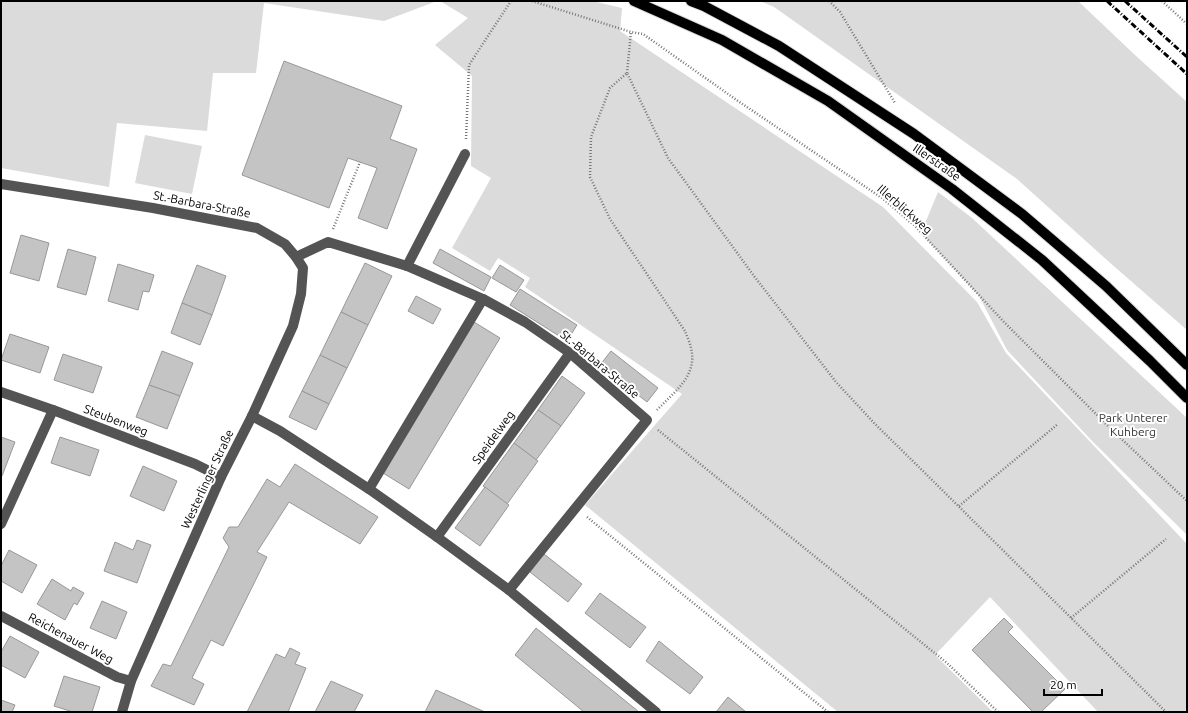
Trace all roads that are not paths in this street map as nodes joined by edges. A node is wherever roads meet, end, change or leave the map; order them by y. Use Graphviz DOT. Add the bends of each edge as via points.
graph roads {
  1 [pos="634,1"];
  2 [pos="691,1"];
  3 [pos="465,154"];
  4 [pos="1,184"];
  5 [pos="296,257"];
  6 [pos="407,266"];
  7 [pos="483,298"];
  8 [pos="570,353"];
  9 [pos="1187,365"];
  10 [pos="1,392"];
  11 [pos="1187,398"];
  12 [pos="53,410"];
  13 [pos="252,416"];
  14 [pos="221,477"];
  15 [pos="369,489"];
  16 [pos="1,524"];
  17 [pos="437,537"];
  18 [pos="509,590"];
  19 [pos="1,616"];
  20 [pos="131,681"];
  21 [pos="122,712"];
  22 [pos="656,712"];
  1 -- 11 [label="main road, Illerstraße" via="722,40 821,98 952,189 1042,260"];
  2 -- 9 [label="main road, Illerstraße" via="779,46 914,134 1022,214 1106,286"];
  3 -- 6 [label="street"];
  4 -- 5 [label="street, St.-Barbara-Straße" via="153,208 257,228 285,244"];
  5 -- 6 [label="street, St.-Barbara-Straße" via="328,242"];
  5 -- 13 [label="street, Westerlinger Straße" via="303,268 301,294 293,326"];
  6 -- 7 [label="street, St.-Barbara-Straße"];
  7 -- 8 [label="street, St.-Barbara-Straße" via="525,322"];
  7 -- 15 [label="street"];
  8 -- 17 [label="street, Speidelweg"];
  8 -- 18 [label="street, St.-Barbara-Straße" via="647,420"];
  10 -- 12 [label="street, Steubenweg"];
  12 -- 14 [label="street, Steubenweg" via="195,464"];
  12 -- 16 [label="street"];
  13 -- 14 [label="street, Westerlinger Straße"];
  13 -- 15 [label="street" via="280,431"];
  14 -- 20 [label="street, Westerlinger Straße"];
  15 -- 17 [label="street"];
  17 -- 18 [label="street"];
  18 -- 22 [label="street"];
  19 -- 20 [label="street, Reichenauer Weg" via="117,677"];
  20 -- 21 [label="street, Westerlinger Straße"];
}
